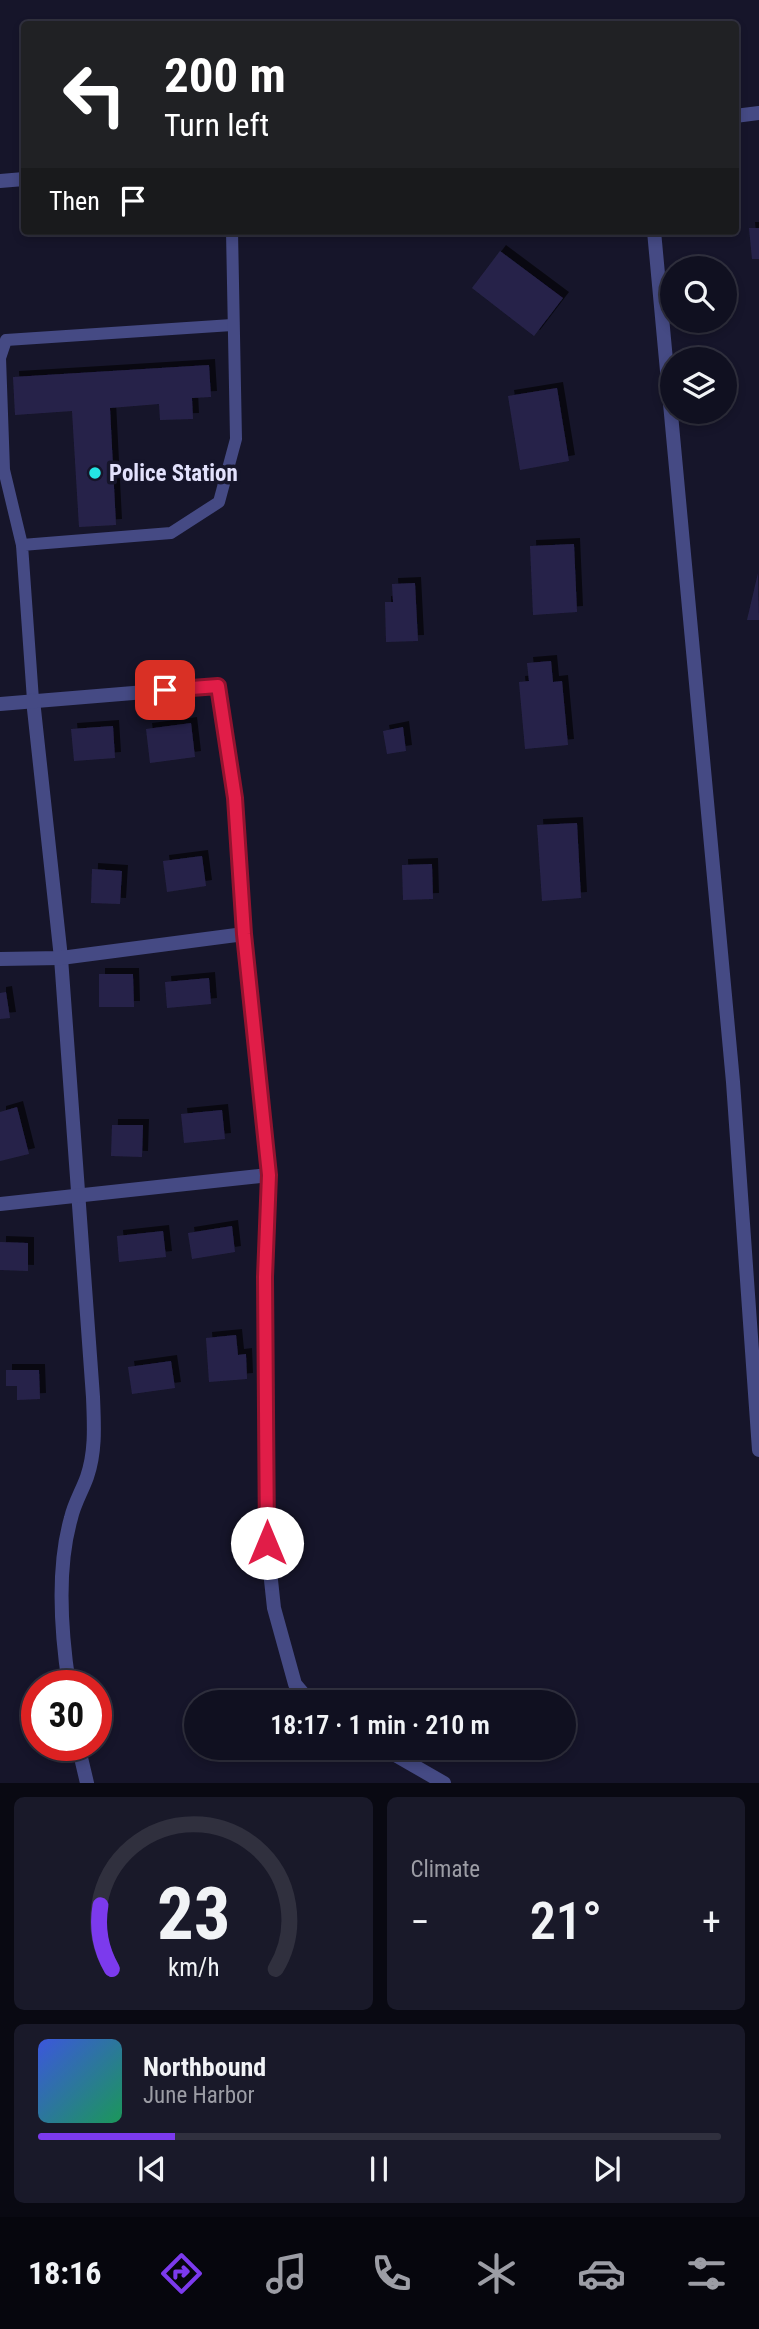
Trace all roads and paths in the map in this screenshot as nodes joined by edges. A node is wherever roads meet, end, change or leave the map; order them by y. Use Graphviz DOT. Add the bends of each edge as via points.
graph roads {
  1 [pos="759,113"];
  2 [pos="739,116"];
  3 [pos="21,179"];
  4 [pos="0,181"];
  5 [pos="232,235"];
  6 [pos="654,235"];
  7 [pos="232,325"];
  8 [pos="22,545"];
  9 [pos="33,700"];
  10 [pos="0,704"];
  11 [pos="244,934"];
  12 [pos="61,958"];
  13 [pos="0,959"];
  14 [pos="269,1175"];
  15 [pos="79,1196"];
  16 [pos="0,1204"];
  17 [pos="759,1450"];
  18 [pos="67,1670"];
  19 [pos="300,1690"];
  20 [pos="404,1760"];
  21 [pos="82,1761"];
  22 [pos="87,1783"];
  23 [pos="444,1783"];
  1 -- 2 [label="street"];
  3 -- 4 [label="street"];
  5 -- 7 [label="lane"];
  6 -- 17 [label="street" via="733,1082"];
  7 -- 8 [label="lane" via="236,439 219,502 171,533"];
  7 -- 8 [label="lane" via="6,340 0,358 4,470"];
  8 -- 9 [label="lane"];
  9 -- 10 [label="street"];
  9 -- 11 [label="street" via="218,686 235,798"];
  9 -- 12 [label="street"];
  11 -- 12 [label="street"];
  11 -- 14 [label="street"];
  12 -- 13 [label="street"];
  12 -- 15 [label="street"];
  14 -- 15 [label="street"];
  14 -- 19 [label="street" via="267,1543 274,1608"];
  15 -- 16 [label="street"];
  15 -- 18 [label="street" via="94,1441 71,1518 64,1564"];
  20 -- 23 [label="street"];
  21 -- 22 [label="street"];
}
